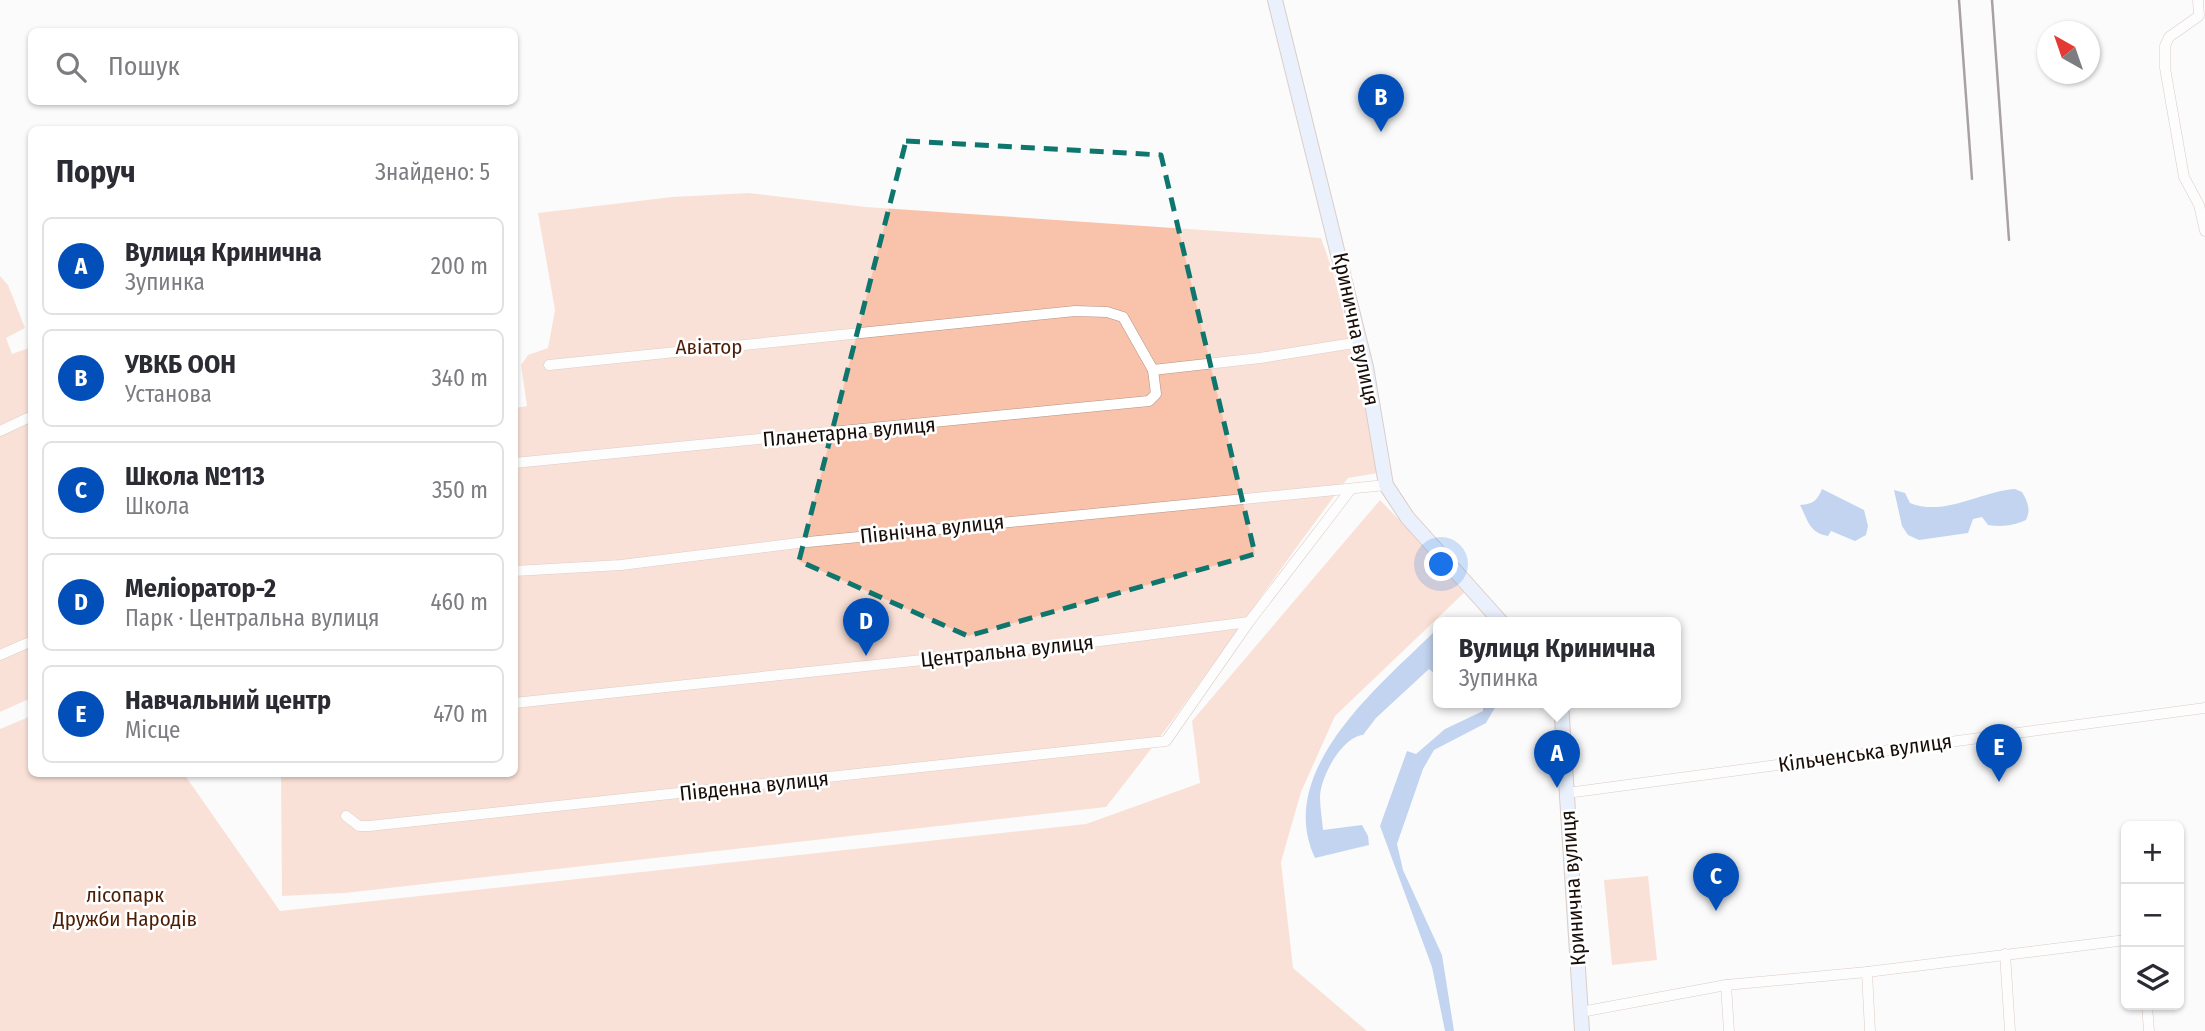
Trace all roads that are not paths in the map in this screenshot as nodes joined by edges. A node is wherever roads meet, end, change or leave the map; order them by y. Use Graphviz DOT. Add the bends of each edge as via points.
graph roads {
  1 [pos="1275,0"];
  2 [pos="2199,0"];
  3 [pos="2205,231"];
  4 [pos="1360,342"];
  5 [pos="549,365"];
  6 [pos="1153,370"];
  7 [pos="28,418"];
  8 [pos="0,430"];
  9 [pos="518,463"];
  10 [pos="1386,485"];
  11 [pos="1351,489"];
  12 [pos="518,571"];
  13 [pos="1497,617"];
  14 [pos="1249,622"];
  15 [pos="28,643"];
  16 [pos="0,655"];
  17 [pos="518,703"];
  18 [pos="1561,708"];
  19 [pos="2205,708"];
  20 [pos="1567,793"];
  21 [pos="346,816"];
  22 [pos="2121,941"];
  23 [pos="2005,954"];
  24 [pos="1867,972"];
  25 [pos="1726,985"];
  26 [pos="2147,1010"];
  27 [pos="1581,1012"];
  28 [pos="1582,1031"];
  29 [pos="1729,1031"];
  30 [pos="1870,1031"];
  31 [pos="2010,1031"];
  32 [pos="2149,1031"];
  1 -- 4 [label="street, Кринична вулиця"];
  2 -- 3 [label="street" via="2199,16 2169,37 2165,68 2184,177 2199,205"];
  4 -- 6 [label="street"];
  4 -- 10 [label="street, Кринична вулиця"];
  5 -- 6 [label="street" via="1075,310 1123,317"];
  6 -- 9 [label="street, Планетарна вулиця" via="1156,394 1149,401"];
  7 -- 8 [label="street"];
  10 -- 11 [label="street, Північна вулиця"];
  10 -- 13 [label="street, Кринична вулиця" via="1407,517"];
  11 -- 12 [label="street, Північна вулиця" via="798,543 621,565"];
  11 -- 14 [label="street"];
  14 -- 17 [label="street, Центральна вулиця"];
  14 -- 21 [label="street, Південна вулиця" via="1166,741 369,827"];
  15 -- 16 [label="street"];
  18 -- 20 [label="street, Кринична вулиця"];
  19 -- 20 [label="street, Кільченська вулиця"];
  20 -- 27 [label="street, Кринична вулиця"];
  22 -- 23 [label="street"];
  23 -- 24 [label="street"];
  23 -- 31 [label="street"];
  24 -- 25 [label="street"];
  24 -- 30 [label="street"];
  25 -- 27 [label="street"];
  25 -- 29 [label="street"];
  26 -- 32 [label="street"];
  27 -- 28 [label="street, Кринична вулиця"];
}
